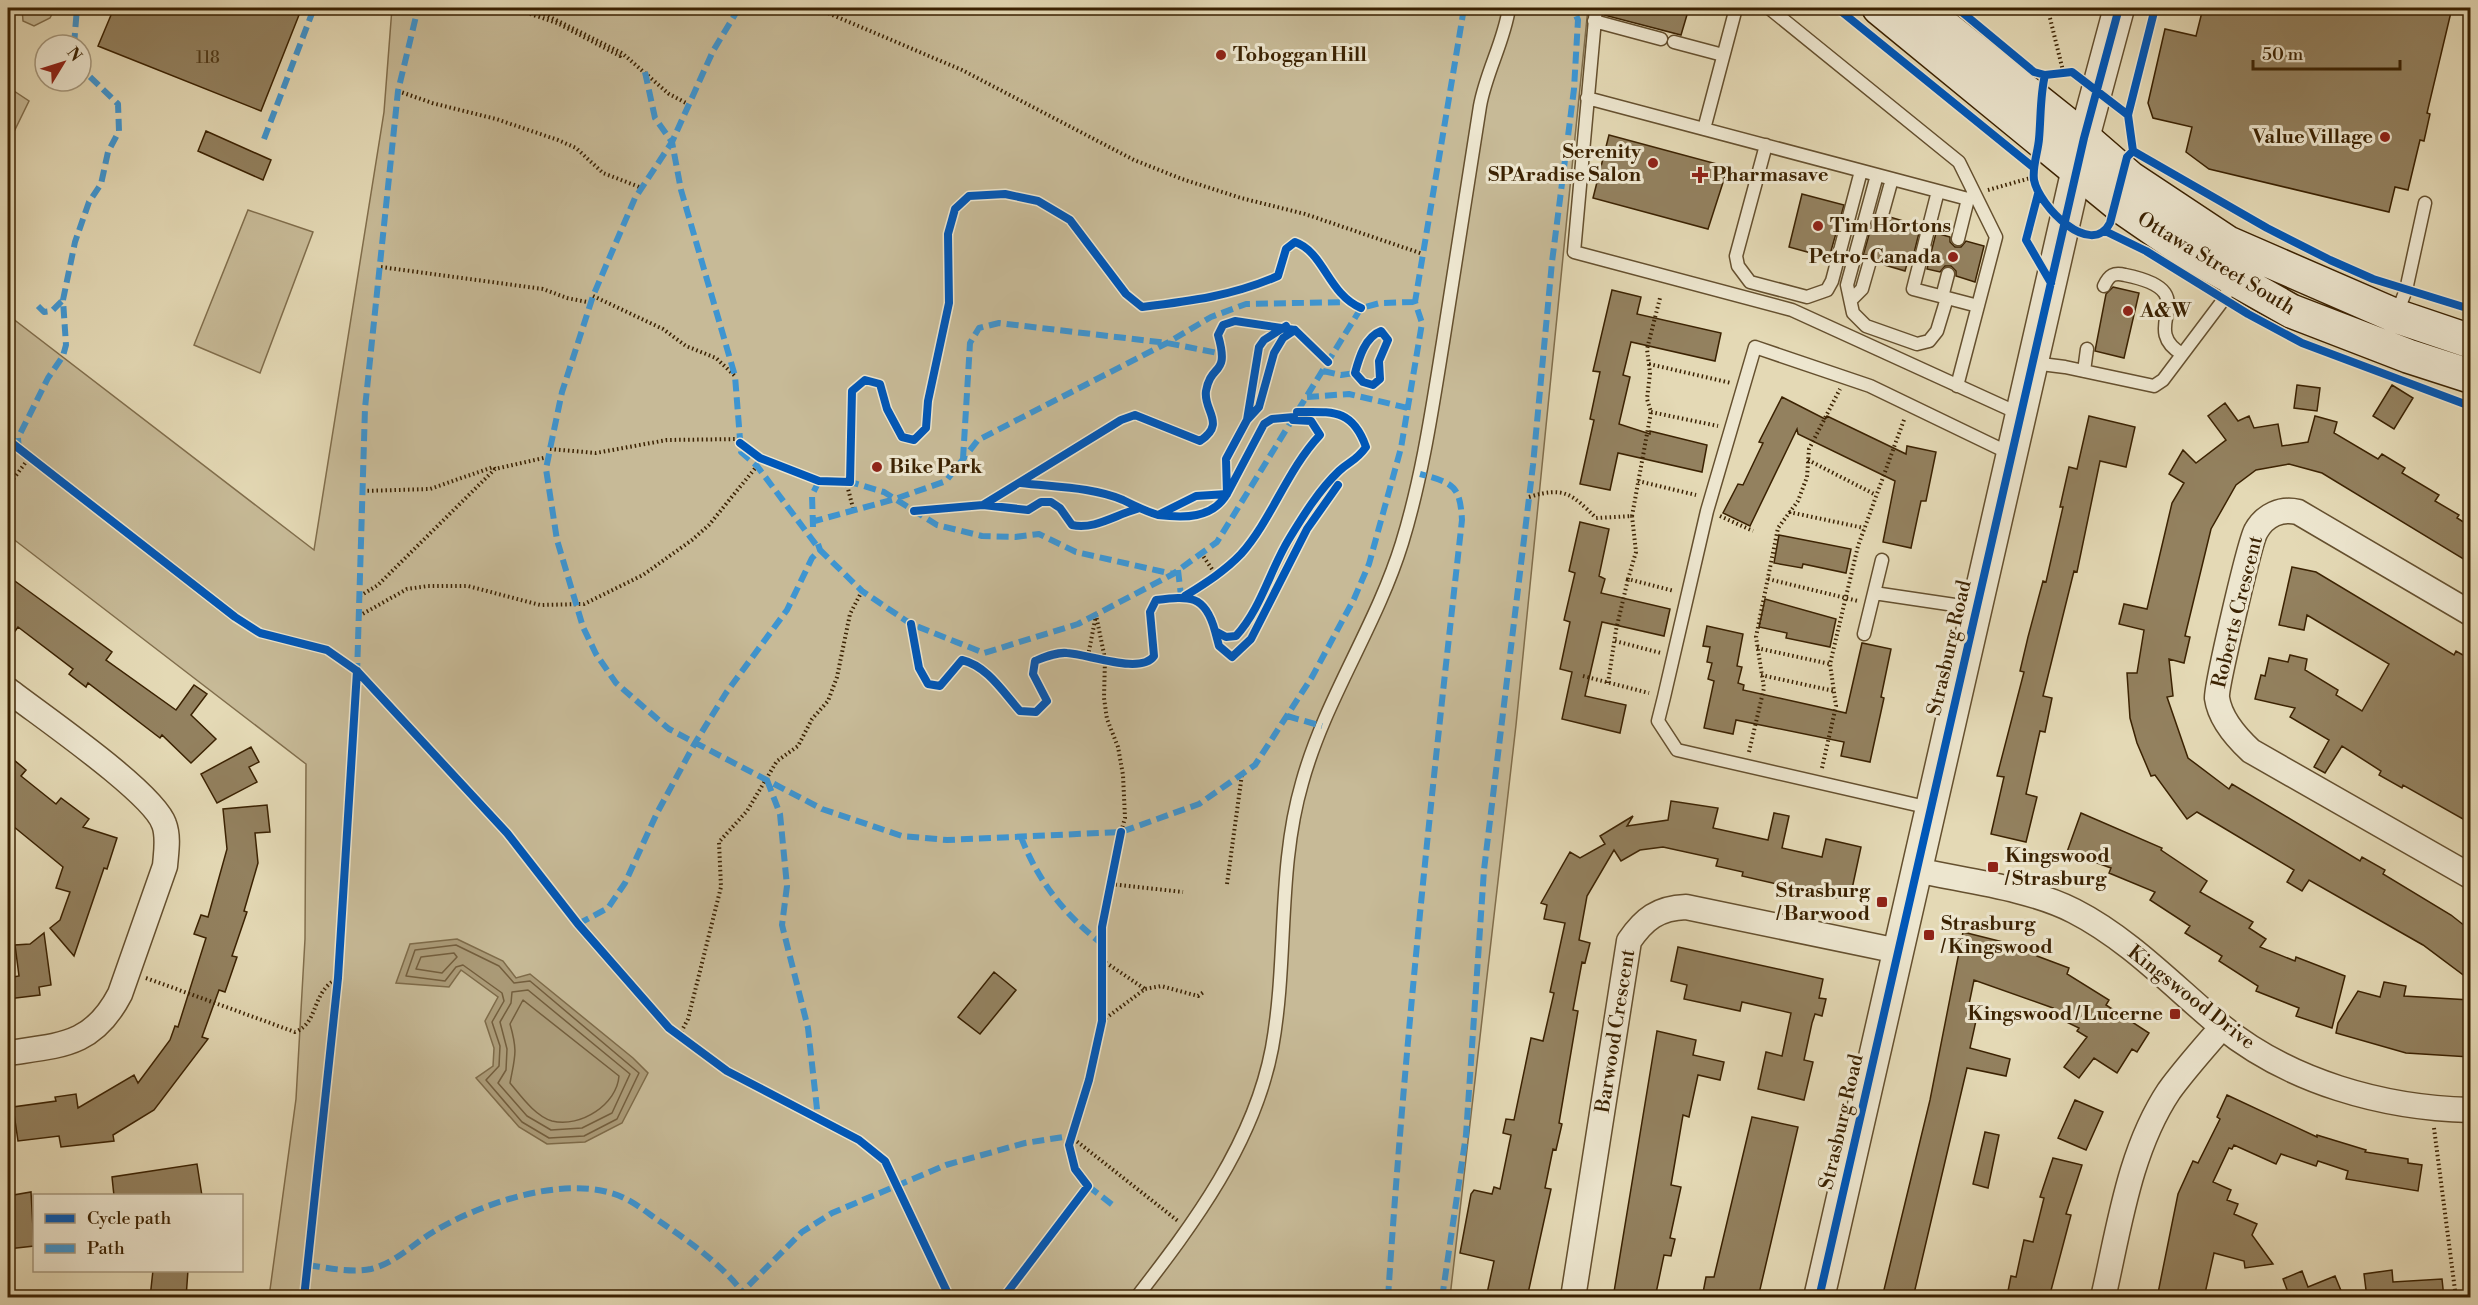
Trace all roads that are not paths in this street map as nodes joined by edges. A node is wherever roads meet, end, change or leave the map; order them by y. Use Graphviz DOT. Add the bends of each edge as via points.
graph roads {
  1 [pos="1509,8"];
  2 [pos="1596,8"];
  3 [pos="1736,8"];
  4 [pos="1769,8"];
  5 [pos="1879,8"];
  6 [pos="1921,8"];
  7 [pos="2119,8"];
  8 [pos="1594,21"];
  9 [pos="1661,39"];
  10 [pos="1674,42"];
  11 [pos="1723,55"];
  12 [pos="1587,98"];
  13 [pos="1704,129"];
  14 [pos="2084,138"];
  15 [pos="1766,145"];
  16 [pos="2077,169"];
  17 [pos="1861,171"];
  18 [pos="1877,175"];
  19 [pos="1892,179"];
  20 [pos="1938,191"];
  21 [pos="1972,197"];
  22 [pos="2425,203"];
  23 [pos="1882,215"];
  24 [pos="1958,238"];
  25 [pos="1869,261"];
  26 [pos="1948,274"];
  27 [pos="2233,277"];
  28 [pos="2104,286"];
  29 [pos="1945,297"];
  30 [pos="1851,300"];
  31 [pos="1978,306"];
  32 [pos="2396,316"];
  33 [pos="2470,341"];
  34 [pos="2087,349"];
  35 [pos="2182,354"];
  36 [pos="2032,363"];
  37 [pos="2084,371"];
  38 [pos="2470,376"];
  39 [pos="1957,386"];
  40 [pos="2020,414"];
  41 [pos="2011,454"];
  42 [pos="1882,560"];
  43 [pos="1873,599"];
  44 [pos="1975,609"];
  45 [pos="2470,613"];
  46 [pos="1864,634"];
  47 [pos="8,690"];
  48 [pos="1930,808"];
  49 [pos="1916,870"];
  50 [pos="2470,876"];
  51 [pos="1898,951"];
  52 [pos="2222,1027"];
  53 [pos="8,1053"];
  54 [pos="2470,1110"];
  55 [pos="1136,1298"];
  56 [pos="1573,1298"];
  57 [pos="1819,1298"];
  58 [pos="2103,1298"];
  1 -- 55 [label="lane" via="1481,100 1418,483 1384,593 1310,755 1298,795 1291,831 1275,1025 1262,1086 1250,1124 1188,1228"];
  2 -- 8 [label="lane"];
  3 -- 11 [label="lane"];
  4 -- 21 [label="lane" via="1959,162"];
  5 -- 16 [label="main road, Ottawa Street South"];
  6 -- 14 [label="main road, Ottawa Street South"];
  7 -- 14 [label="street, Strasburg Road"];
  8 -- 9 [label="lane"];
  8 -- 12 [label="lane"];
  10 -- 11 [label="lane"];
  11 -- 13 [label="lane"];
  12 -- 13 [label="lane"];
  12 -- 39 [label="lane" via="1574,252 1792,310"];
  13 -- 15 [label="lane"];
  14 -- 16 [label="street, Strasburg Road"];
  14 -- 32 [label="main road, Ottawa Street South" via="2130,178 2228,243"];
  15 -- 17 [label="lane"];
  15 -- 17 [label="lane" via="1736,256 1750,282 1807,297 1827,290"];
  16 -- 27 [label="main road, Ottawa Street South" via="2123,208 2190,254"];
  16 -- 36 [label="street, Strasburg Road"];
  17 -- 18 [label="lane"];
  18 -- 19 [label="lane"];
  18 -- 30 [label="lane" via="1847,285"];
  19 -- 20 [label="lane"];
  19 -- 23 [label="lane"];
  20 -- 21 [label="lane"];
  20 -- 29 [label="lane" via="1913,289"];
  21 -- 24 [label="lane"];
  21 -- 31 [label="lane" via="1996,237"];
  22 -- 32 [label="lane" via="2406,290"];
  25 -- 30 [label="lane" via="1862,289"];
  26 -- 29 [label="lane"];
  27 -- 35 [label="lane" via="2224,299"];
  27 -- 38 [label="main road, Ottawa Street South" via="2291,310"];
  28 -- 35 [label="lane" via="2108,277 2116,273 2151,280 2169,300 2164,337 2169,346"];
  29 -- 30 [label="lane" via="1937,331 1929,341 1917,344 1861,322 1853,313"];
  29 -- 31 [label="lane"];
  31 -- 39 [label="lane"];
  32 -- 33 [label="main road, Ottawa Street South"];
  34 -- 37 [label="lane"];
  35 -- 37 [label="lane" via="2154,386"];
  36 -- 37 [label="lane"];
  36 -- 40 [label="street, Strasburg Road"];
  39 -- 40 [label="lane"];
  40 -- 41 [label="street, Strasburg Road"];
  41 -- 44 [label="street, Strasburg Road"];
  41 -- 48 [label="lane" via="1870,386 1755,347 1707,511 1658,721 1677,750"];
  42 -- 43 [label="lane"];
  43 -- 44 [label="lane"];
  43 -- 46 [label="lane"];
  44 -- 48 [label="street, Strasburg Road"];
  45 -- 50 [label="street, Roberts Crescent" via="2309,517 2288,510 2275,512 2254,533 2217,698 2235,736 2251,751"];
  47 -- 53 [label="street" via="141,794 161,817 167,844 165,866 120,994 110,1012 83,1038"];
  48 -- 49 [label="street, Strasburg Road"];
  49 -- 51 [label="street, Strasburg Road"];
  49 -- 52 [label="street, Kingswood Drive" via="2042,898 2074,911 2115,937"];
  51 -- 56 [label="street, Barwood Crescent" via="1686,907 1654,914 1640,924 1629,941"];
  51 -- 57 [label="street, Strasburg Road"];
  52 -- 54 [label="street, Kingswood Drive" via="2280,1064 2329,1085 2379,1100 2432,1109"];
  52 -- 58 [label="street" via="2169,1092 2151,1126 2130,1182"];
}
